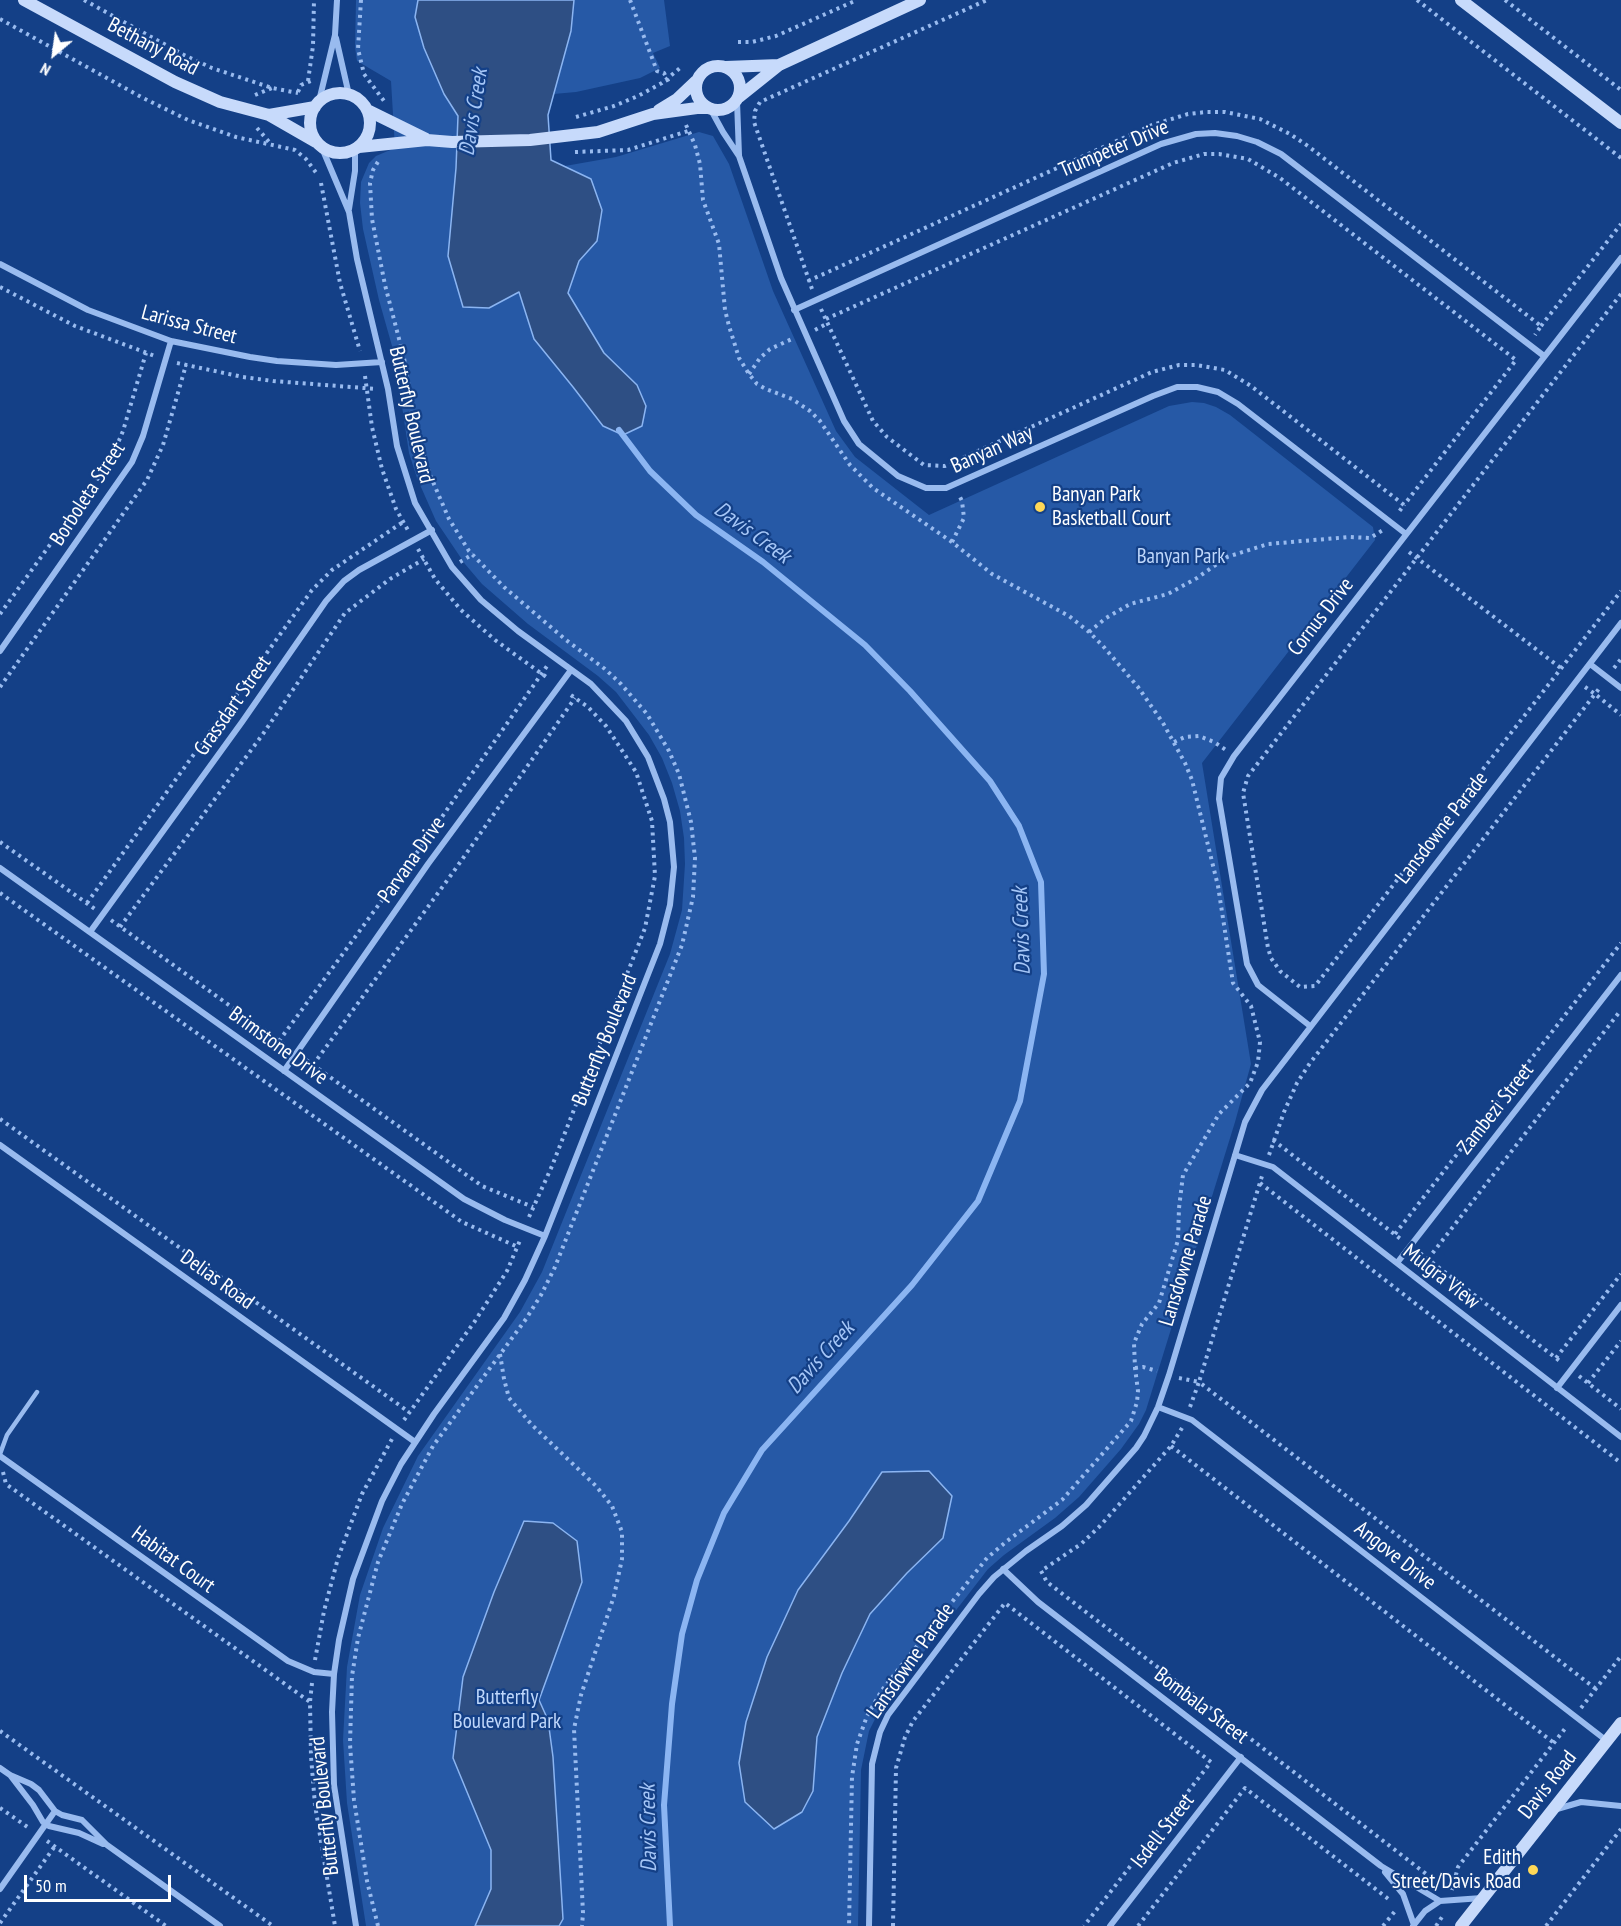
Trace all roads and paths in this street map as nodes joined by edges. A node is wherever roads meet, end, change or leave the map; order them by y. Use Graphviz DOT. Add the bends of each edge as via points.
graph roads {
  1 [pos="24,0"];
  2 [pos="84,0"];
  3 [pos="314,0"];
  4 [pos="337,0"];
  5 [pos="361,0"];
  6 [pos="630,0"];
  7 [pos="857,0"];
  8 [pos="920,0"];
  9 [pos="987,0"];
  10 [pos="1417,0"];
  11 [pos="1461,0"];
  12 [pos="1504,0"];
  13 [pos="0,19"];
  14 [pos="335,35"];
  15 [pos="738,42"];
  16 [pos="779,65"];
  17 [pos="726,67"];
  18 [pos="680,68"];
  19 [pos="668,79"];
  20 [pos="308,81"];
  21 [pos="696,81"];
  22 [pos="1621,90"];
  23 [pos="298,93"];
  24 [pos="349,95"];
  25 [pos="738,99"];
  26 [pos="317,104"];
  27 [pos="680,104"];
  28 [pos="710,109"];
  29 [pos="367,110"];
  30 [pos="269,115"];
  31 [pos="573,118"];
  32 [pos="389,122"];
  33 [pos="1621,123"];
  34 [pos="688,131"];
  35 [pos="427,140"];
  36 [pos="383,143"];
  37 [pos="319,145"];
  38 [pos="357,148"];
  39 [pos="566,152"];
  40 [pos="739,156"];
  41 [pos="1621,158"];
  42 [pos="349,212"];
  43 [pos="1621,224"];
  44 [pos="1621,258"];
  45 [pos="0,264"];
  46 [pos="808,281"];
  47 [pos="0,287"];
  48 [pos="1621,294"];
  49 [pos="817,301"];
  50 [pos="794,310"];
  51 [pos="827,321"];
  52 [pos="1541,327"];
  53 [pos="805,335"];
  54 [pos="171,341"];
  55 [pos="1527,344"];
  56 [pos="146,353"];
  57 [pos="1544,356"];
  58 [pos="166,360"];
  59 [pos="1516,360"];
  60 [pos="382,362"];
  61 [pos="365,363"];
  62 [pos="186,365"];
  63 [pos="748,374"];
  64 [pos="366,388"];
  65 [pos="388,389"];
  66 [pos="945,466"];
  67 [pos="955,485"];
  68 [pos="1404,505"];
  69 [pos="403,522"];
  70 [pos="1390,522"];
  71 [pos="432,530"];
  72 [pos="1381,533"];
  73 [pos="1406,534"];
  74 [pos="413,539"];
  75 [pos="952,542"];
  76 [pos="1417,557"];
  77 [pos="424,560"];
  78 [pos="1621,591"];
  79 [pos="0,614"];
  80 [pos="1621,623"];
  81 [pos="1089,632"];
  82 [pos="0,651"];
  83 [pos="554,657"];
  84 [pos="1590,664"];
  85 [pos="1561,668"];
  86 [pos="571,670"];
  87 [pos="542,674"];
  88 [pos="1577,680"];
  89 [pos="559,686"];
  90 [pos="0,687"];
  91 [pos="1621,688"];
  92 [pos="575,698"];
  93 [pos="1621,715"];
  94 [pos="1174,742"];
  95 [pos="1234,756"];
  96 [pos="0,842"];
  97 [pos="0,868"];
  98 [pos="0,893"];
  99 [pos="87,903"];
  100 [pos="103,915"];
  101 [pos="120,927"];
  102 [pos="90,932"];
  103 [pos="1621,943"];
  104 [pos="1621,975"];
  105 [pos="1621,1010"];
  106 [pos="1310,1026"];
  107 [pos="279,1041"];
  108 [pos="297,1053"];
  109 [pos="313,1065"];
  110 [pos="284,1071"];
  111 [pos="0,1119"];
  112 [pos="1273,1140"];
  113 [pos="0,1145"];
  114 [pos="1235,1155"];
  115 [pos="1266,1164"];
  116 [pos="1260,1183"];
  117 [pos="533,1207"];
  118 [pos="526,1228"];
  119 [pos="1395,1234"];
  120 [pos="545,1236"];
  121 [pos="1410,1246"];
  122 [pos="518,1247"];
  123 [pos="1428,1259"];
  124 [pos="1397,1263"];
  125 [pos="1621,1274"];
  126 [pos="1621,1305"];
  127 [pos="1621,1341"];
  128 [pos="500,1354"];
  129 [pos="1556,1358"];
  130 [pos="1135,1368"];
  131 [pos="1571,1370"];
  132 [pos="1168,1375"];
  133 [pos="1199,1382"];
  134 [pos="1588,1383"];
  135 [pos="1557,1388"];
  136 [pos="37,1392"];
  137 [pos="1158,1407"];
  138 [pos="1621,1409"];
  139 [pos="409,1412"];
  140 [pos="1186,1417"];
  141 [pos="398,1429"];
  142 [pos="1621,1437"];
  143 [pos="415,1442"];
  144 [pos="1171,1446"];
  145 [pos="0,1455"];
  146 [pos="1621,1463"];
  147 [pos="2,1468"];
  148 [pos="1003,1569"];
  149 [pos="1621,1656"];
  150 [pos="314,1672"];
  151 [pos="334,1674"];
  152 [pos="1596,1689"];
  153 [pos="310,1702"];
  154 [pos="1575,1716"];
  155 [pos="1621,1723"];
  156 [pos="0,1731"];
  157 [pos="1607,1741"];
  158 [pos="1554,1743"];
  159 [pos="1241,1757"];
  160 [pos="0,1768"];
  161 [pos="10,1775"];
  162 [pos="1621,1806"];
  163 [pos="0,1808"];
  164 [pos="1554,1809"];
  165 [pos="55,1811"];
  166 [pos="46,1824"];
  167 [pos="1621,1829"];
  168 [pos="38,1835"];
  169 [pos="107,1845"];
  170 [pos="55,1846"];
  171 [pos="1381,1866"];
  172 [pos="1434,1880"];
  173 [pos="0,1888"];
  174 [pos="1443,1888"];
  175 [pos="1483,1898"];
  176 [pos="1440,1901"];
  177 [pos="1451,1901"];
  178 [pos="0,1923"];
  179 [pos="1413,1925"];
  180 [pos="166,1926"];
  181 [pos="220,1926"];
  182 [pos="273,1926"];
  183 [pos="335,1926"];
  184 [pos="356,1926"];
  185 [pos="378,1926"];
  186 [pos="582,1926"];
  187 [pos="849,1926"];
  188 [pos="868,1926"];
  189 [pos="893,1926"];
  190 [pos="1084,1926"];
  191 [pos="1110,1926"];
  192 [pos="1138,1926"];
  193 [pos="1383,1926"];
  194 [pos="1436,1926"];
  195 [pos="1461,1926"];
  196 [pos="1546,1926"];
  1 -- 30 [label="street, Bethany Road" via="175,82 220,102"];
  2 -- 23 [label="path" via="212,68"];
  3 -- 20 [label="path"];
  4 -- 14 [label="street"];
  5 -- 32 [label="path" via="358,49 364,74 385,102"];
  6 -- 19 [label="path" via="657,71"];
  7 -- 15 [label="path" via="776,36"];
  8 -- 16 [label="street"];
  9 -- 46 [label="path" via="760,102 754,122"];
  10 -- 41 [label="path"];
  11 -- 33 [label="street"];
  12 -- 22 [label="path"];
  13 -- 61 [label="path" via="173,113 236,137 295,150 315,170 322,187 349,316"];
  14 -- 24 [label="street"];
  14 -- 26 [label="street"];
  16 -- 17 [label="street"];
  16 -- 25 [label="street"];
  17 -- 21 [label="street" via="705,69"];
  17 -- 25 [label="street" via="740,83"];
  18 -- 19 [label="path"];
  19 -- 27 [label="path"];
  19 -- 31 [label="path" via="632,99"];
  21 -- 27 [label="street, Bethany Road"];
  21 -- 28 [label="street" via="698,100"];
  24 -- 26 [label="street, Bethany Road" via="330,95"];
  24 -- 29 [label="street, Bethany Road"];
  25 -- 28 [label="street" via="725,110"];
  25 -- 40 [label="street, Banyan Way"];
  26 -- 30 [label="street, Bethany Road"];
  26 -- 37 [label="street" via="309,124"];
  27 -- 28 [label="street, Bethany Road"];
  27 -- 34 [label="path"];
  27 -- 35 [label="street, Bethany Road" via="598,132 530,140"];
  28 -- 40 [label="street, Banyan Way"];
  29 -- 32 [label="street, Bethany Road"];
  29 -- 38 [label="street" via="369,130"];
  30 -- 37 [label="street, Bethany Road"];
  32 -- 35 [label="street, Bethany Road"];
  34 -- 39 [label="path" via="628,150"];
  34 -- 63 [label="path" via="700,164 703,200 719,244 729,326"];
  35 -- 36 [label="street, Bethany Road"];
  36 -- 38 [label="street, Bethany Road"];
  36 -- 128 [label="path" via="370,183 372,219 404,358 412,418 448,519 469,551 504,587 605,669 646,714 679,774 694,838 693,897 671,977 555,1267 526,1319"];
  37 -- 38 [label="street, Bethany Road" via="338,153"];
  37 -- 42 [label="street, Butterfly Boulevard"];
  38 -- 42 [label="street, Butterfly Boulevard"];
  40 -- 50 [label="street, Banyan Way"];
  42 -- 60 [label="street, Butterfly Boulevard"];
  43 -- 52 [label="path"];
  44 -- 57 [label="street, Cornus Drive"];
  45 -- 54 [label="street, Larissa Street" via="88,310"];
  46 -- 49 [label="path"];
  46 -- 52 [label="path" via="1152,125 1188,114 1225,112 1260,119 1290,134"];
  47 -- 56 [label="path" via="75,326"];
  48 -- 76 [label="path"];
  49 -- 50 [label="street, Trumpeter Drive"];
  49 -- 51 [label="path"];
  49 -- 55 [label="street, Trumpeter Drive" via="1161,144 1196,134 1215,134 1257,142 1281,154"];
  50 -- 53 [label="street, Banyan Way"];
  51 -- 53 [label="path"];
  51 -- 59 [label="path" via="1173,163 1219,154 1248,159 1267,169"];
  51 -- 66 [label="path" via="865,407 879,429 924,465"];
  52 -- 55 [label="path"];
  53 -- 63 [label="path" via="770,349"];
  53 -- 67 [label="street, Banyan Way" via="844,421 859,444 898,476 916,485 936,489"];
  54 -- 58 [label="street, Borboleta Street"];
  54 -- 61 [label="street, Larissa Street" via="277,361"];
  55 -- 57 [label="street, Trumpeter Drive"];
  55 -- 59 [label="path"];
  56 -- 58 [label="path"];
  56 -- 79 [label="path" via="115,450"];
  57 -- 73 [label="street, Cornus Drive"];
  58 -- 62 [label="path"];
  58 -- 82 [label="street, Borboleta Street" via="132,462"];
  59 -- 68 [label="path"];
  60 -- 61 [label="street, Larissa Street"];
  60 -- 65 [label="street, Butterfly Boulevard"];
  61 -- 64 [label="path"];
  62 -- 64 [label="path" via="273,381"];
  62 -- 90 [label="path" via="163,445 147,480"];
  63 -- 75 [label="path" via="765,389 810,411 861,478"];
  64 -- 65 [label="path"];
  64 -- 69 [label="path" via="382,469"];
  65 -- 71 [label="street, Butterfly Boulevard" via="397,446 415,503"];
  66 -- 67 [label="path"];
  66 -- 68 [label="path" via="1152,372 1196,365 1237,376"];
  67 -- 70 [label="street, Banyan Way" via="1153,396 1177,387 1197,387 1218,392 1238,404"];
  67 -- 75 [label="path" via="964,518"];
  68 -- 70 [label="path"];
  69 -- 74 [label="path"];
  69 -- 99 [label="path" via="332,570 312,590"];
  70 -- 73 [label="street, Banyan Way"];
  71 -- 74 [label="street, Grassdart Street"];
  71 -- 83 [label="street, Butterfly Boulevard" via="452,567 481,600"];
  72 -- 81 [label="path" via="1370,538 1268,544 1227,557 1168,594 1130,604"];
  73 -- 95 [label="street, Cornus Drive"];
  74 -- 77 [label="path"];
  74 -- 100 [label="street, Grassdart Street" via="359,570 326,601"];
  75 -- 81 [label="path" via="992,573 1069,616"];
  76 -- 85 [label="path"];
  76 -- 85 [label="path" via="1248,776 1243,793 1271,958 1300,987 1315,986"];
  77 -- 87 [label="path" via="461,610"];
  77 -- 101 [label="path" via="390,579 345,613 263,734"];
  78 -- 85 [label="path"];
  80 -- 84 [label="street, Lansdowne Parade"];
  81 -- 94 [label="path" via="1138,687"];
  83 -- 86 [label="street, Butterfly Boulevard"];
  83 -- 87 [label="path"];
  84 -- 88 [label="street, Lansdowne Parade"];
  84 -- 91 [label="street"];
  85 -- 88 [label="path"];
  86 -- 89 [label="street, Parvana Drive"];
  86 -- 120 [label="street, Butterfly Boulevard" via="620,714 648,757 670,822 674,867 665,925 652,964"];
  87 -- 89 [label="path"];
  87 -- 107 [label="path"];
  88 -- 106 [label="street, Lansdowne Parade"];
  89 -- 92 [label="path"];
  89 -- 108 [label="street, Parvana Drive" via="428,864"];
  92 -- 109 [label="path"];
  92 -- 117 [label="path" via="606,726 636,772 652,821 655,876 645,928"];
  93 -- 112 [label="path" via="1595,694 1310,1063"];
  94 -- 95 [label="path" via="1199,736"];
  94 -- 130 [label="path" via="1192,780 1218,886 1233,983 1251,1006 1260,1042 1250,1083 1219,1114 1183,1175 1178,1240 1159,1303 1142,1324 1134,1343"];
  95 -- 106 [label="street, Cornus Drive" via="1221,778 1220,799 1247,964 1258,984"];
  96 -- 99 [label="path"];
  97 -- 102 [label="street, Brimstone Drive"];
  98 -- 122 [label="path" via="462,1222"];
  99 -- 100 [label="path"];
  100 -- 101 [label="path"];
  100 -- 102 [label="street, Grassdart Street"];
  101 -- 107 [label="path"];
  102 -- 110 [label="street, Brimstone Drive"];
  103 -- 119 [label="path"];
  104 -- 121 [label="street, Zambezi Street"];
  105 -- 123 [label="path"];
  106 -- 114 [label="street, Lansdowne Parade" via="1262,1090 1245,1122"];
  107 -- 108 [label="path"];
  108 -- 109 [label="path"];
  108 -- 110 [label="street, Parvana Drive"];
  109 -- 117 [label="path" via="482,1186"];
  110 -- 118 [label="street, Brimstone Drive" via="464,1199"];
  111 -- 139 [label="path"];
  112 -- 115 [label="path"];
  112 -- 119 [label="path"];
  113 -- 141 [label="street, Delias Road"];
  114 -- 115 [label="street, Mulgra View"];
  114 -- 132 [label="street, Lansdowne Parade"];
  115 -- 116 [label="path"];
  115 -- 124 [label="street, Mulgra View"];
  116 -- 133 [label="path"];
  116 -- 146 [label="path"];
  117 -- 118 [label="path"];
  118 -- 120 [label="street, Brimstone Drive"];
  118 -- 122 [label="path"];
  119 -- 121 [label="path"];
  120 -- 143 [label="street, Butterfly Boulevard" via="504,1318"];
  121 -- 123 [label="path"];
  121 -- 124 [label="street, Zambezi Street"];
  122 -- 139 [label="path" via="475,1321"];
  123 -- 129 [label="path"];
  124 -- 135 [label="street, Mulgra View"];
  125 -- 129 [label="path"];
  126 -- 131 [label="street"];
  127 -- 134 [label="path"];
  128 -- 185 [label="path" via="433,1446 402,1504 378,1562 358,1638 350,1710 351,1773 367,1881"];
  128 -- 186 [label="path" via="509,1398 538,1432 596,1486 612,1506 622,1532 622,1559 614,1596 574,1728"];
  129 -- 131 [label="path"];
  130 -- 132 [label="path"];
  130 -- 187 [label="path" via="1137,1402 1126,1428 1062,1500 987,1558 882,1690 867,1716 857,1744 852,1777"];
  131 -- 134 [label="path"];
  131 -- 135 [label="street"];
  132 -- 133 [label="path"];
  132 -- 137 [label="street, Lansdowne Parade"];
  133 -- 140 [label="path"];
  133 -- 152 [label="path"];
  134 -- 138 [label="path"];
  135 -- 142 [label="street, Mulgra View"];
  136 -- 145 [label="lane, Habitat Court" via="8,1435"];
  137 -- 140 [label="street, Angove Drive"];
  137 -- 148 [label="street, Lansdowne Parade" via="1136,1448 1086,1505"];
  139 -- 141 [label="path"];
  140 -- 144 [label="path"];
  140 -- 154 [label="street, Angove Drive"];
  141 -- 143 [label="street, Delias Road"];
  141 -- 150 [label="path" via="362,1494 338,1558"];
  143 -- 151 [label="street, Butterfly Boulevard" via="382,1501 369,1534 348,1601"];
  144 -- 158 [label="path"];
  144 -- 172 [label="path" via="1090,1536 1041,1571 1047,1581"];
  145 -- 150 [label="street, Habitat Court" via="273,1652"];
  147 -- 153 [label="path" via="6,1484"];
  148 -- 159 [label="street, Bombala Street" via="1038,1602"];
  148 -- 188 [label="street, Lansdowne Parade" via="899,1698 880,1731 871,1778"];
  149 -- 152 [label="path"];
  150 -- 151 [label="street, Habitat Court"];
  150 -- 153 [label="path"];
  151 -- 184 [label="street, Butterfly Boulevard" via="334,1785"];
  152 -- 154 [label="path"];
  153 -- 183 [label="path" via="315,1805"];
  154 -- 157 [label="street, Angove Drive"];
  154 -- 158 [label="path"];
  155 -- 157 [label="street, Davis Road"];
  156 -- 182 [label="path"];
  157 -- 164 [label="street, Davis Road"];
  158 -- 174 [label="path" via="1458,1867 1452,1891"];
  159 -- 171 [label="street, Bombala Street"];
  159 -- 191 [label="street, Isdell Street"];
  160 -- 161 [label="street"];
  161 -- 165 [label="street" via="39,1790"];
  161 -- 166 [label="street"];
  162 -- 164 [label="street" via="1581,1802"];
  163 -- 168 [label="path"];
  164 -- 175 [label="street, Davis Road"];
  165 -- 166 [label="street"];
  165 -- 169 [label="street" via="82,1820"];
  166 -- 168 [label="street"];
  166 -- 169 [label="street"];
  167 -- 196 [label="path"];
  168 -- 170 [label="path"];
  168 -- 173 [label="street"];
  169 -- 181 [label="street"];
  170 -- 178 [label="path"];
  170 -- 180 [label="path"];
  171 -- 176 [label="street, Bombala Street"];
  171 -- 179 [label="street, Bombala Street" via="1407,1903"];
  175 -- 177 [label="street"];
  175 -- 195 [label="street, Davis Road"];
  176 -- 177 [label="street"];
  176 -- 179 [label="street"];
  177 -- 194 [label="path"];
  189 -- 190 [label="path" via="896,1768 905,1737 913,1721 1005,1603 1211,1762"];
  192 -- 193 [label="path" via="1245,1788 1398,1907"];
}
